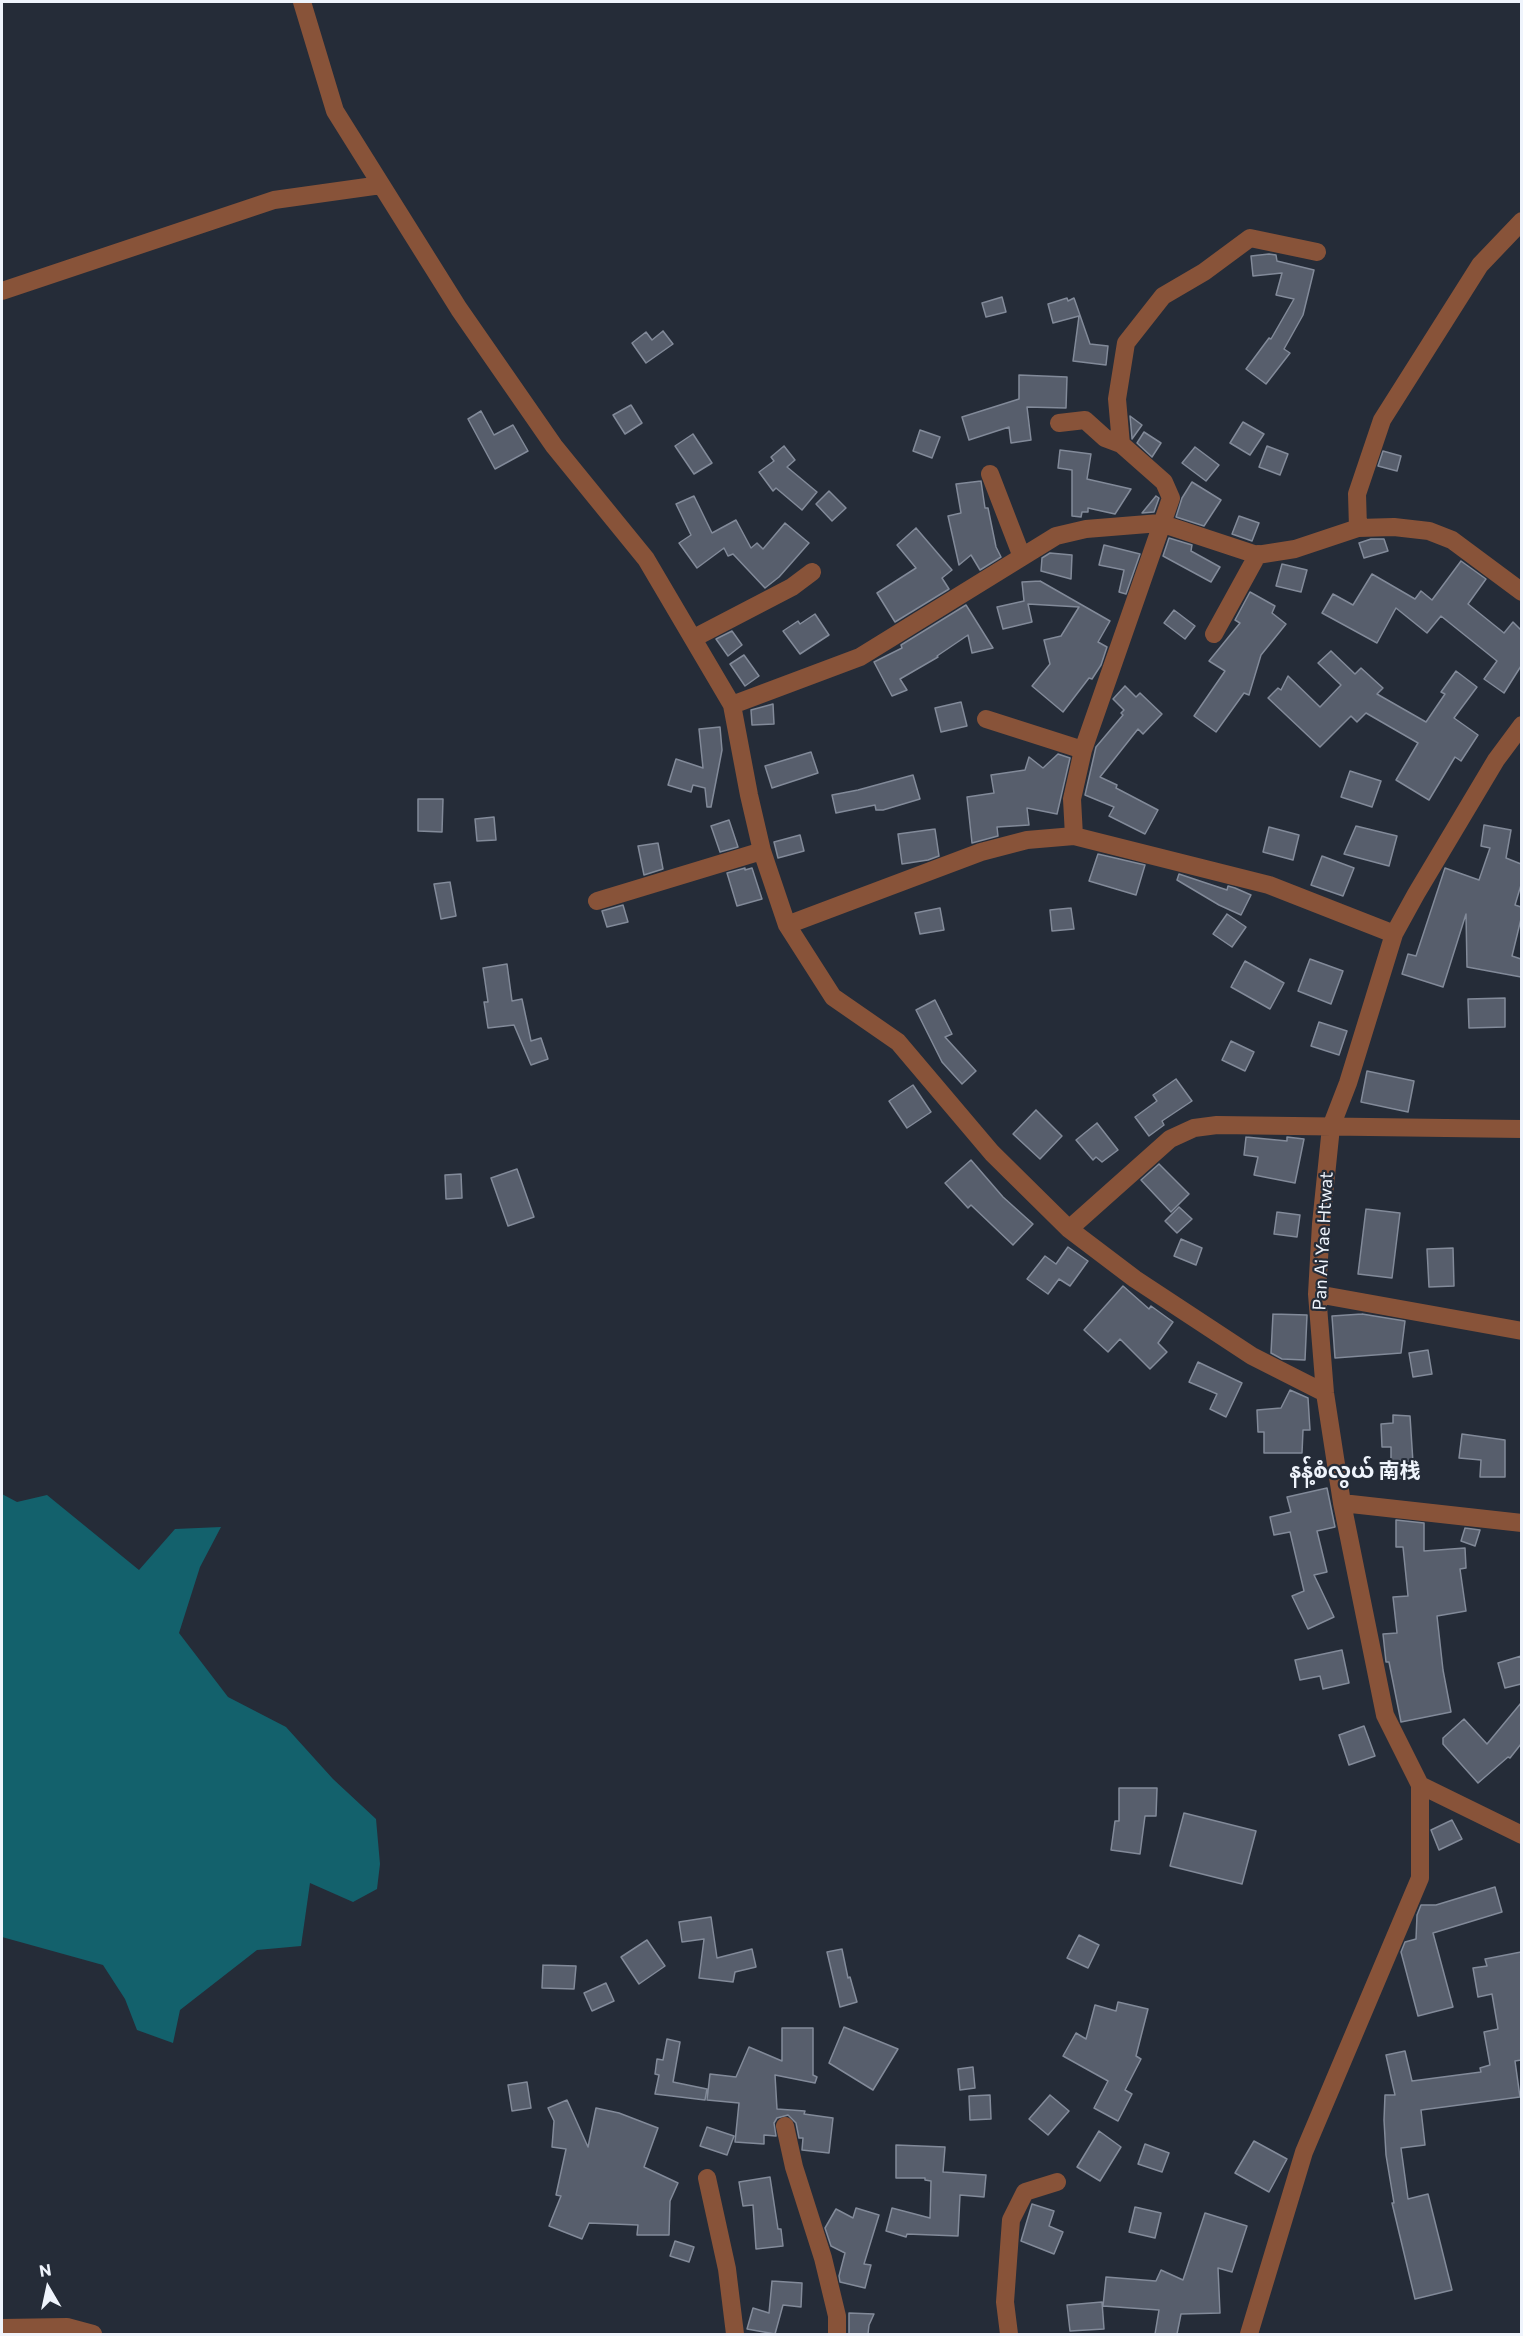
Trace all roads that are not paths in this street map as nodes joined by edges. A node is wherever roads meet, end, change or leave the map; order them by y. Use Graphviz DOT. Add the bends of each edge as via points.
graph roads {
  1 [pos="302,2"];
  2 [pos="381,185"];
  3 [pos="1521,221"];
  4 [pos="1317,252"];
  5 [pos="2,291"];
  6 [pos="1059,423"];
  7 [pos="1121,444"];
  8 [pos="990,474"];
  9 [pos="1160,523"];
  10 [pos="1358,528"];
  11 [pos="1258,554"];
  12 [pos="1022,557"];
  13 [pos="812,572"];
  14 [pos="1521,592"];
  15 [pos="1214,634"];
  16 [pos="694,638"];
  17 [pos="732,705"];
  18 [pos="986,719"];
  19 [pos="1521,725"];
  20 [pos="1083,750"];
  21 [pos="1074,836"];
  22 [pos="762,850"];
  23 [pos="597,901"];
  24 [pos="787,925"];
  25 [pos="1394,934"];
  26 [pos="1331,1127"];
  27 [pos="1521,1129"];
  28 [pos="1069,1229"];
  29 [pos="1317,1294"];
  30 [pos="1521,1331"];
  31 [pos="1325,1393"];
  32 [pos="1342,1503"];
  33 [pos="1521,1523"];
  34 [pos="1420,1785"];
  35 [pos="1521,1835"];
  36 [pos="784,2126"];
  37 [pos="707,2178"];
  38 [pos="1057,2182"];
  39 [pos="2,2328"];
  40 [pos="93,2334"];
  41 [pos="735,2334"];
  42 [pos="837,2334"];
  43 [pos="1009,2334"];
  44 [pos="1249,2334"];
  1 -- 2 [label="street" via="335,111"];
  2 -- 5 [label="street" via="274,200"];
  2 -- 16 [label="street" via="466,319 554,446 646,559"];
  3 -- 10 [label="street" via="1480,265 1382,420 1356,494"];
  4 -- 7 [label="street" via="1250,238 1163,296 1126,343 1117,399"];
  6 -- 7 [label="street" via="1085,420 1105,438"];
  7 -- 9 [label="street" via="1164,482 1171,498"];
  8 -- 12 [label="street"];
  9 -- 11 [label="street"];
  9 -- 12 [label="street" via="1086,529 1056,536"];
  9 -- 20 [label="street"];
  10 -- 11 [label="street" via="1295,549"];
  10 -- 14 [label="street" via="1429,531 1452,540"];
  11 -- 15 [label="street"];
  12 -- 17 [label="street" via="860,657"];
  13 -- 16 [label="street"];
  16 -- 17 [label="street"];
  17 -- 22 [label="street"];
  18 -- 20 [label="street"];
  19 -- 25 [label="street, Pan Ai Yae Htwat" via="1496,760"];
  20 -- 21 [label="street" via="1072,799"];
  21 -- 24 [label="street" via="1027,840 981,852"];
  21 -- 25 [label="street" via="1269,885"];
  22 -- 23 [label="street"];
  22 -- 24 [label="street"];
  24 -- 28 [label="street" via="833,997 898,1042 992,1153"];
  25 -- 26 [label="street, Pan Ai Yae Htwat"];
  26 -- 27 [label="street"];
  26 -- 28 [label="street" via="1194,1128 1170,1139"];
  26 -- 29 [label="street, Pan Ai Yae Htwat"];
  28 -- 31 [label="street" via="1135,1279 1252,1356"];
  29 -- 30 [label="street"];
  29 -- 31 [label="street, Pan Ai Yae Htwat"];
  31 -- 32 [label="street, Pan Ai Yae Htwat"];
  32 -- 33 [label="street"];
  32 -- 34 [label="street, Pan Ai Yae Htwat" via="1385,1715"];
  34 -- 35 [label="street"];
  34 -- 44 [label="street" via="1420,1878 1304,2152"];
  36 -- 42 [label="street" via="823,2259 837,2316"];
  37 -- 41 [label="street" via="727,2269"];
  38 -- 43 [label="street" via="1026,2192 1011,2220 1005,2302"];
  39 -- 40 [label="street" via="67,2327"];
}
